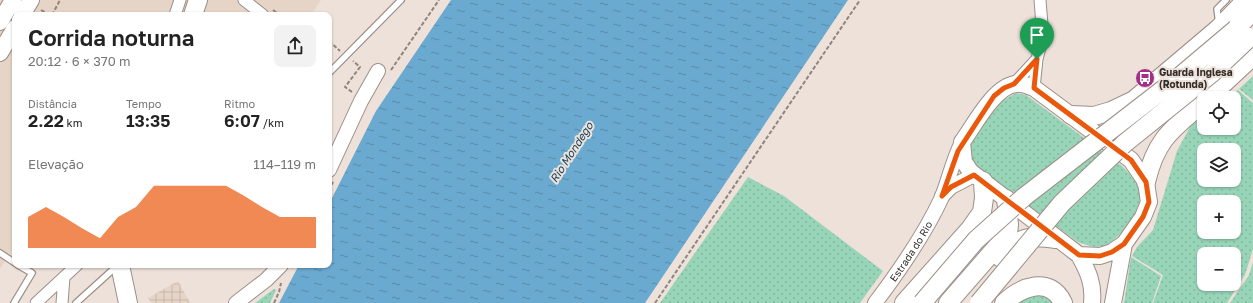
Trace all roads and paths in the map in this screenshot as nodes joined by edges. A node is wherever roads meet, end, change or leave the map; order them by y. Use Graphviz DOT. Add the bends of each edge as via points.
graph roads {
  1 [pos="12,0"];
  2 [pos="31,0"];
  3 [pos="60,0"];
  4 [pos="180,0"];
  5 [pos="198,0"];
  6 [pos="244,0"];
  7 [pos="401,0"];
  8 [pos="439,0"];
  9 [pos="860,0"];
  10 [pos="1040,0"];
  11 [pos="1226,0"];
  12 [pos="1246,0"];
  13 [pos="1253,11"];
  14 [pos="24,12"];
  15 [pos="52,12"];
  16 [pos="176,12"];
  17 [pos="194,12"];
  18 [pos="259,12"];
  19 [pos="0,22"];
  20 [pos="1240,32"];
  21 [pos="12,35"];
  22 [pos="332,43"];
  23 [pos="0,53"];
  24 [pos="348,56"];
  25 [pos="1253,56"];
  26 [pos="1037,59"];
  27 [pos="332,70"];
  28 [pos="384,72"];
  29 [pos="1014,84"];
  30 [pos="1034,88"];
  31 [pos="1216,91"];
  32 [pos="361,101"];
  33 [pos="1197,108"];
  34 [pos="1071,115"];
  35 [pos="962,142"];
  36 [pos="332,164"];
  37 [pos="979,178"];
  38 [pos="1146,182"];
  39 [pos="942,196"];
  40 [pos="1006,199"];
  41 [pos="1056,239"];
  42 [pos="1124,244"];
  43 [pos="0,253"];
  44 [pos="1079,255"];
  45 [pos="12,261"];
  46 [pos="23,268"];
  47 [pos="74,268"];
  48 [pos="116,268"];
  49 [pos="120,268"];
  50 [pos="278,268"];
  51 [pos="64,277"];
  52 [pos="281,281"];
  53 [pos="14,303"];
  54 [pos="36,303"];
  55 [pos="62,303"];
  56 [pos="76,303"];
  57 [pos="128,303"];
  58 [pos="236,303"];
  59 [pos="274,303"];
  60 [pos="655,303"];
  61 [pos="875,303"];
  62 [pos="904,303"];
  63 [pos="922,303"];
  64 [pos="948,303"];
  65 [pos="963,303"];
  66 [pos="979,303"];
  67 [pos="1004,303"];
  68 [pos="1064,303"];
  69 [pos="1092,303"];
  70 [pos="1113,303"];
  1 -- 19 [label="main road"];
  2 -- 14 [label="main road"];
  3 -- 15 [label="path"];
  4 -- 16 [label="street"];
  5 -- 17 [label="main road"];
  6 -- 18 [label="street"];
  7 -- 24 [label="lane"];
  8 -- 28 [label="path"];
  9 -- 60 [label="path"];
  10 -- 26 [label="street" via="1043,37"];
  11 -- 20 [label="lane" via="1217,9"];
  12 -- 20 [label="main road"];
  13 -- 20 [label="main road"];
  20 -- 34 [label="main road" via="1134,100 1094,116"];
  20 -- 63 [label="main road, bridge" via="1024,196 976,240"];
  20 -- 66 [label="main road, bridge" via="1212,73 1125,143 1062,203"];
  21 -- 23 [label="main road"];
  22 -- 24 [label="path"];
  24 -- 27 [label="lane"];
  24 -- 32 [label="path" via="360,67 346,87"];
  25 -- 31 [label="main road"];
  26 -- 29 [label="street"];
  26 -- 30 [label="street"];
  28 -- 32 [label="street"];
  29 -- 30 [label="main road"];
  29 -- 35 [label="main road" via="994,96"];
  30 -- 34 [label="main road"];
  32 -- 36 [label="street"];
  33 -- 38 [label="main road" via="1166,135 1157,148"];
  34 -- 38 [label="main road" via="1131,160"];
  35 -- 37 [label="main road" via="964,162"];
  35 -- 39 [label="street, Estrada do Rio"];
  37 -- 39 [label="street, Estrada do Rio" via="951,187"];
  37 -- 40 [label="main road"];
  37 -- 62 [label="main road" via="984,198 982,212"];
  38 -- 42 [label="main road" via="1149,202 1143,217"];
  39 -- 61 [label="street, Estrada do Rio" via="914,246"];
  40 -- 41 [label="main road"];
  40 -- 64 [label="main road" via="1008,234"];
  41 -- 44 [label="main road"];
  41 -- 65 [label="main road" via="1029,237 1012,245"];
  42 -- 44 [label="main road" via="1100,256"];
  42 -- 70 [label="main road"];
  43 -- 45 [label="lane"];
  44 -- 69 [label="main road" via="1092,283"];
  46 -- 53 [label="lane" via="32,274"];
  47 -- 51 [label="street"];
  48 -- 56 [label="lane"];
  49 -- 57 [label="main road"];
  50 -- 58 [label="street"];
  51 -- 54 [label="street"];
  51 -- 55 [label="street"];
  52 -- 59 [label="path"];
  67 -- 68 [label="main road" via="1015,293 1033,286 1043,286 1054,291"];
}
